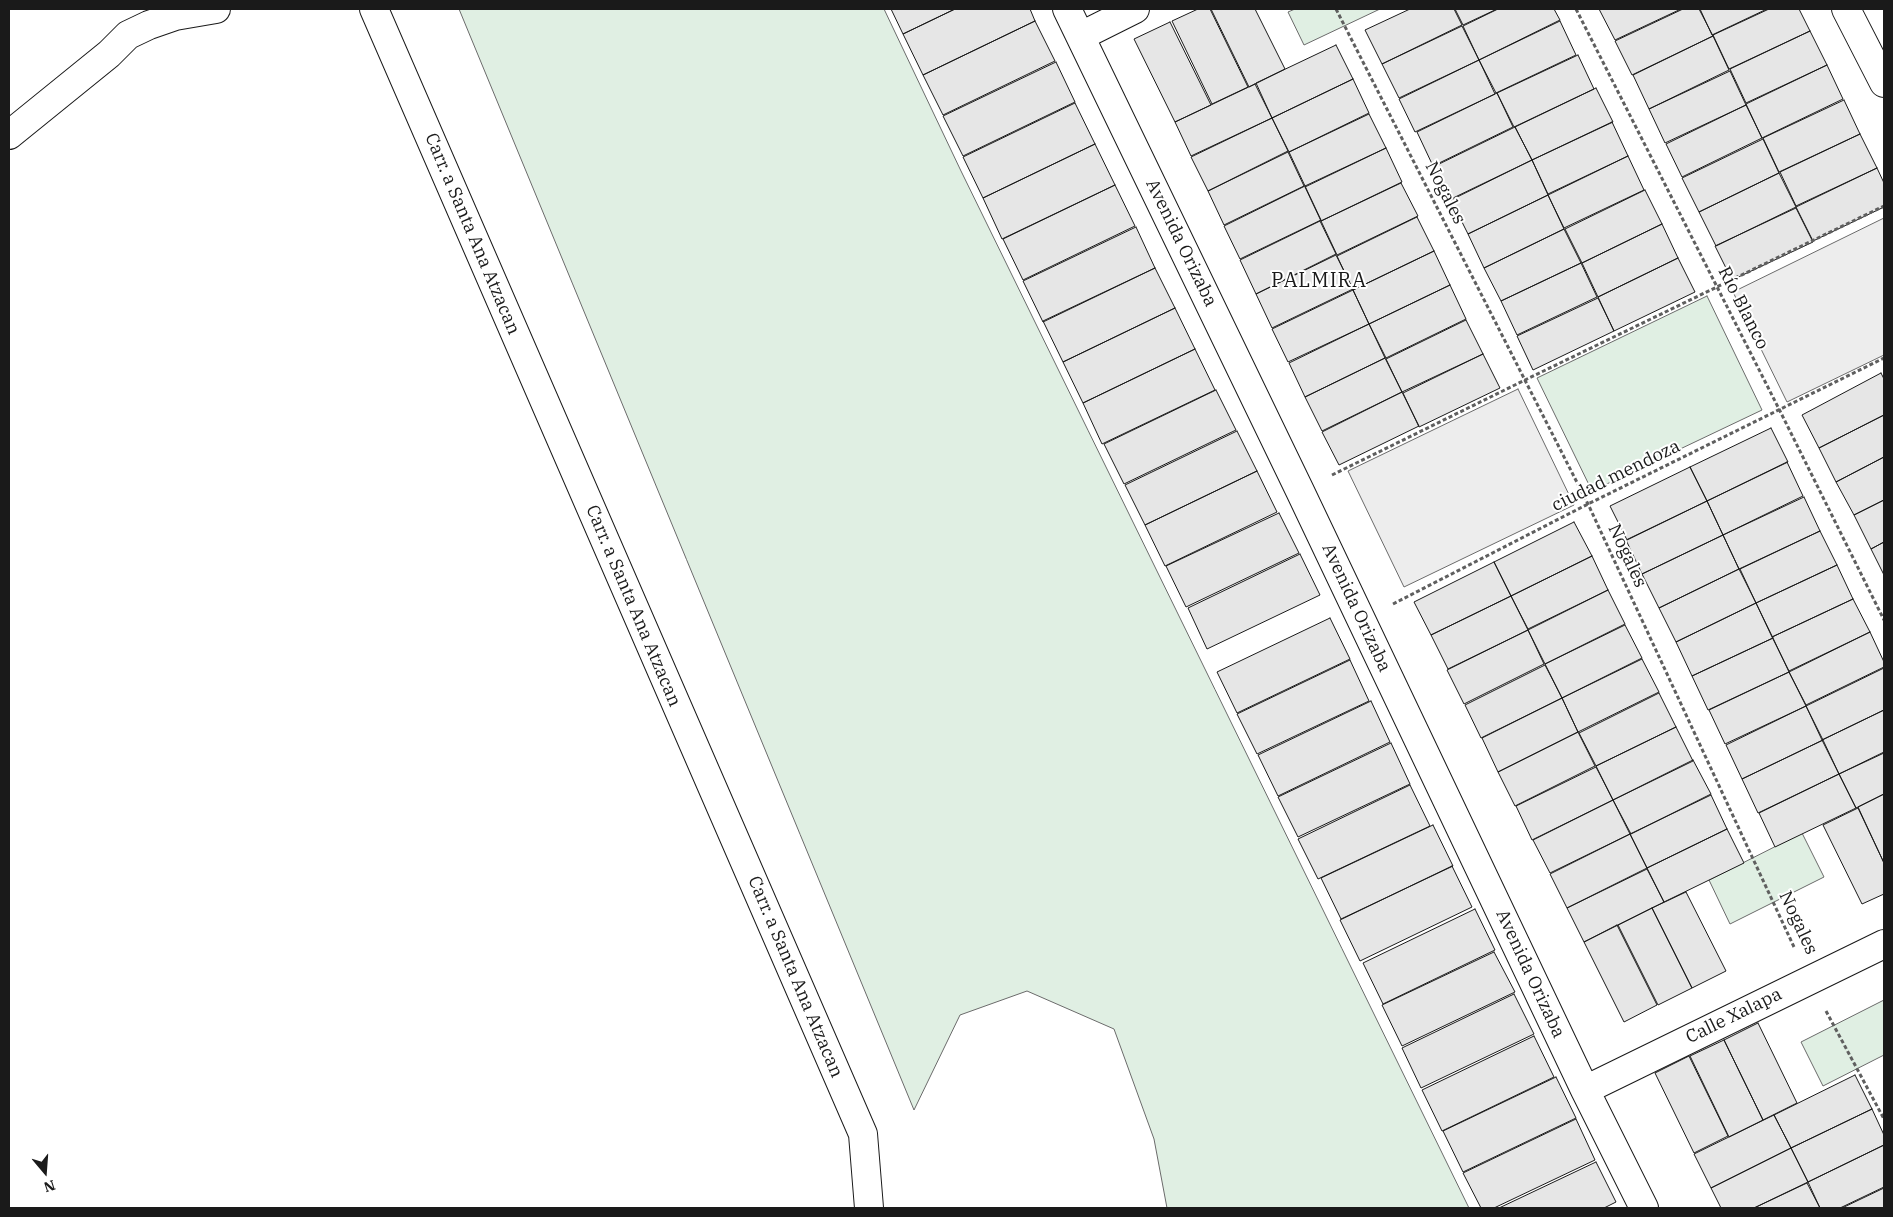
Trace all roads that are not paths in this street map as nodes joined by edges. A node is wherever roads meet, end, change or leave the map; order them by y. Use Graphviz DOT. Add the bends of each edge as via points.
graph roads {
  1 [pos="216,9"];
  2 [pos="374,9"];
  3 [pos="1067,9"];
  4 [pos="1135,9"];
  5 [pos="1846,9"];
  6 [pos="1080,36"];
  7 [pos="1884,83"];
  8 [pos="9,135"];
  9 [pos="1884,944"];
  10 [pos="1585,1090"];
  11 [pos="870,1208"];
  12 [pos="1644,1208"];
  1 -- 8 [label="street" via="176,16 128,36"];
  2 -- 11 [label="street, Carr. a Santa Ana Atzacan" via="862,1134"];
  3 -- 6 [label="street, Avenida Orizaba"];
  4 -- 6 [label="street"];
  5 -- 7 [label="street"];
  6 -- 10 [label="street, Avenida Orizaba"];
  9 -- 10 [label="street, Calle Xalapa"];
  10 -- 12 [label="street, Avenida Orizaba"];
}
